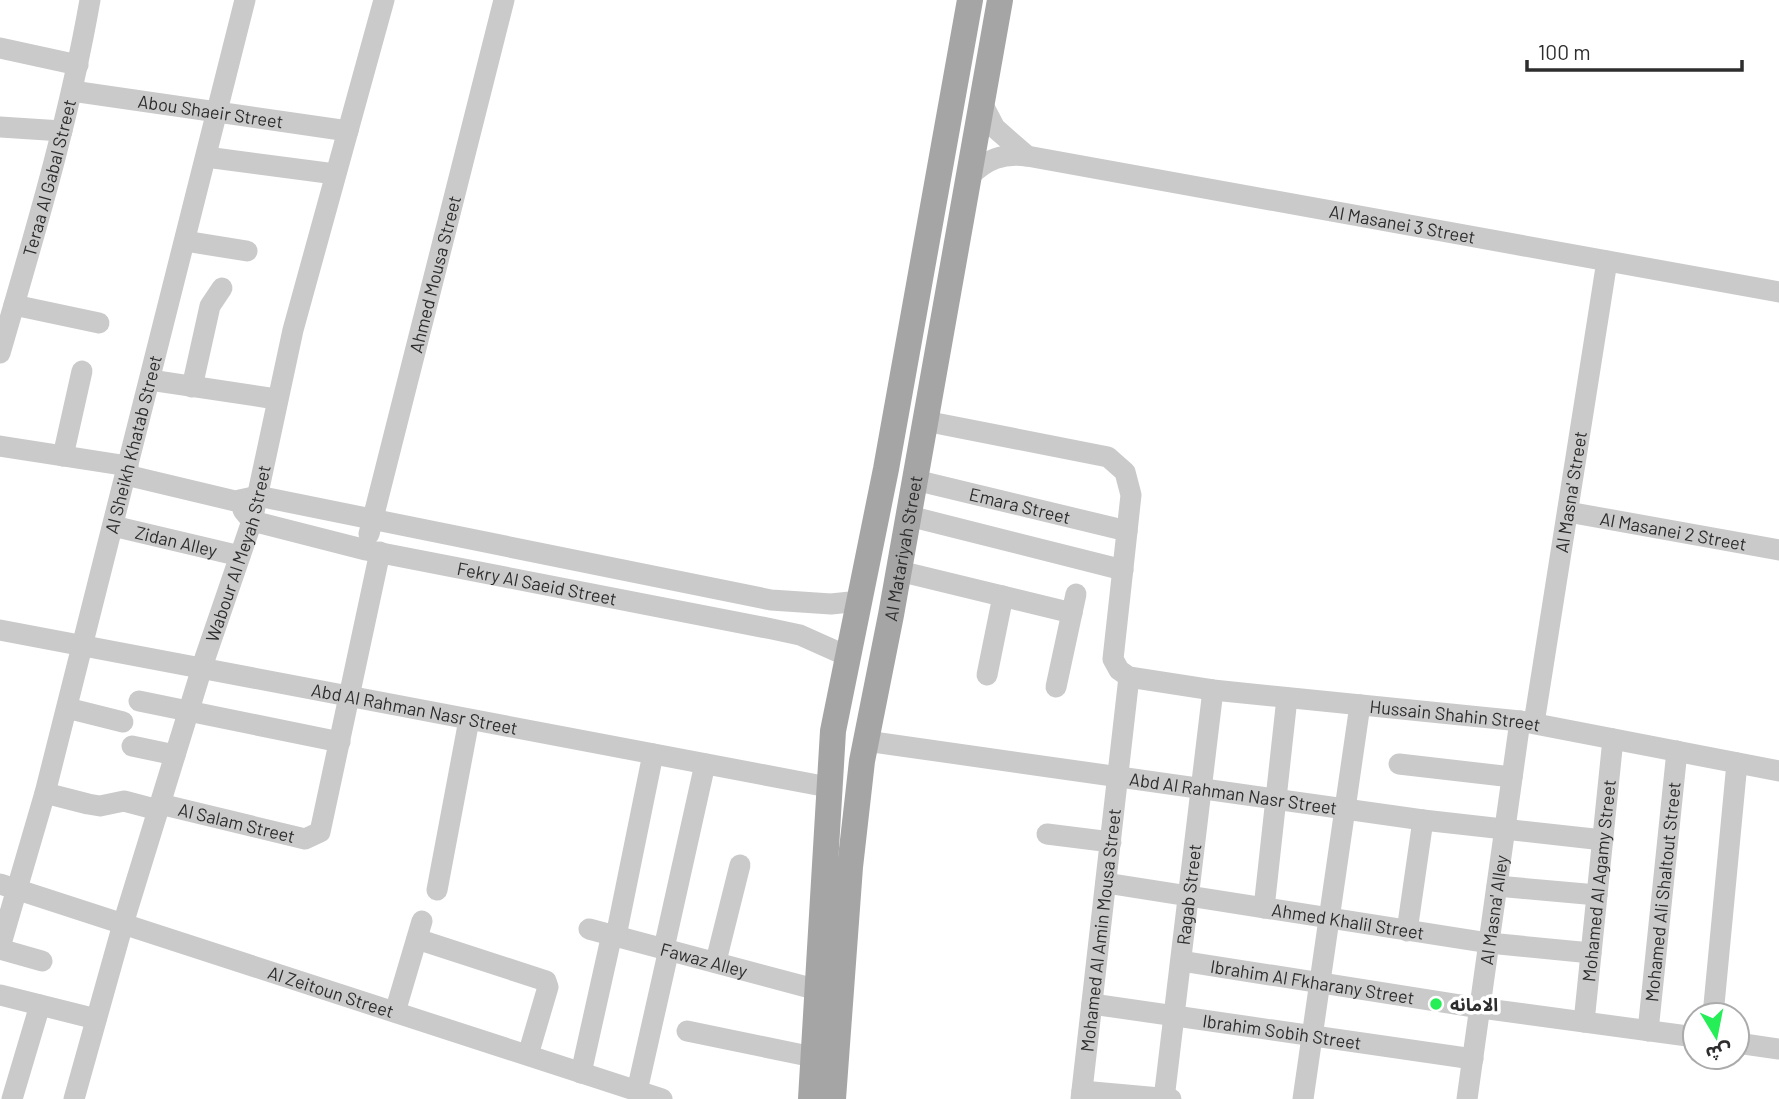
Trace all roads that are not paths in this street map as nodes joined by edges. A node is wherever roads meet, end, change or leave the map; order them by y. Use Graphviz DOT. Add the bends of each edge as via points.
graph roads {
  1 [pos="90,0"];
  2 [pos="245,0"];
  3 [pos="384,0"];
  4 [pos="503,0"];
  5 [pos="970,0"];
  6 [pos="1000,0"];
  7 [pos="0,48"];
  8 [pos="78,65"];
  9 [pos="72,91"];
  10 [pos="982,103"];
  11 [pos="217,112"];
  12 [pos="0,127"];
  13 [pos="62,131"];
  14 [pos="348,131"];
  15 [pos="1027,156"];
  16 [pos="206,157"];
  17 [pos="335,174"];
  18 [pos="969,177"];
  19 [pos="185,241"];
  20 [pos="247,251"];
  21 [pos="1607,261"];
  22 [pos="222,288"];
  23 [pos="1779,292"];
  24 [pos="10,299"];
  25 [pos="99,323"];
  26 [pos="0,353"];
  27 [pos="82,372"];
  28 [pos="149,380"];
  29 [pos="192,387"];
  30 [pos="276,399"];
  31 [pos="925,421"];
  32 [pos="0,446"];
  33 [pos="63,456"];
  34 [pos="127,470"];
  35 [pos="915,480"];
  36 [pos="258,496"];
  37 [pos="235,500"];
  38 [pos="1568,512"];
  39 [pos="909,516"];
  40 [pos="252,521"];
  41 [pos="371,522"];
  42 [pos="113,526"];
  43 [pos="1127,531"];
  44 [pos="1779,550"];
  45 [pos="373,551"];
  46 [pos="240,556"];
  47 [pos="1123,570"];
  48 [pos="899,572"];
  49 [pos="1003,596"];
  50 [pos="860,601"];
  51 [pos="891,615"];
  52 [pos="0,630"];
  53 [pos="83,646"];
  54 [pos="847,656"];
  55 [pos="202,669"];
  56 [pos="987,675"];
  57 [pos="1129,677"];
  58 [pos="841,685"];
  59 [pos="1056,687"];
  60 [pos="1213,690"];
  61 [pos="349,697"];
  62 [pos="1287,698"];
  63 [pos="139,701"];
  64 [pos="1360,705"];
  65 [pos="67,708"];
  66 [pos="189,712"];
  67 [pos="469,720"];
  68 [pos="122,722"];
  69 [pos="1527,722"];
  70 [pos="833,731"];
  71 [pos="867,738"];
  72 [pos="1613,739"];
  73 [pos="340,742"];
  74 [pos="132,746"];
  75 [pos="1677,751"];
  76 [pos="653,754"];
  77 [pos="176,755"];
  78 [pos="1737,763"];
  79 [pos="705,764"];
  80 [pos="1399,764"];
  81 [pos="1779,771"];
  82 [pos="1119,777"];
  83 [pos="1512,777"];
  84 [pos="828,787"];
  85 [pos="1203,789"];
  86 [pos="45,793"];
  87 [pos="1279,800"];
  88 [pos="159,807"];
  89 [pos="1345,809"];
  90 [pos="1423,820"];
  91 [pos="1505,830"];
  92 [pos="1047,834"];
  93 [pos="1603,840"];
  94 [pos="1111,842"];
  95 [pos="740,865"];
  96 [pos="1106,883"];
  97 [pos="1497,886"];
  98 [pos="9,887"];
  99 [pos="437,890"];
  100 [pos="1597,895"];
  101 [pos="1189,896"];
  102 [pos="1264,908"];
  103 [pos="1330,919"];
  104 [pos="123,924"];
  105 [pos="589,929"];
  106 [pos="1407,931"];
  107 [pos="614,935"];
  108 [pos="1489,943"];
  109 [pos="0,948"];
  110 [pos="667,948"];
  111 [pos="1591,953"];
  112 [pos="42,961"];
  113 [pos="716,961"];
  114 [pos="1181,961"];
  115 [pos="1320,983"];
  116 [pos="818,990"];
  117 [pos="0,995"];
  118 [pos="1714,1001"];
  119 [pos="1092,1004"];
  120 [pos="40,1005"];
  121 [pos="1480,1008"];
  122 [pos="395,1012"];
  123 [pos="1174,1016"];
  124 [pos="96,1019"];
  125 [pos="1584,1022"];
  126 [pos="687,1031"];
  127 [pos="1648,1031"];
  128 [pos="1681,1035"];
  129 [pos="1312,1036"];
  130 [pos="1751,1045"];
  131 [pos="1779,1049"];
  132 [pos="528,1055"];
  133 [pos="813,1057"];
  134 [pos="1473,1059"];
  135 [pos="581,1073"];
  136 [pos="1081,1095"];
  137 [pos="649,1096"];
  138 [pos="12,1099"];
  139 [pos="74,1099"];
  140 [pos="811,1099"];
  141 [pos="833,1099"];
  142 [pos="1164,1099"];
  143 [pos="1171,1099"];
  144 [pos="1303,1099"];
  145 [pos="1467,1099"];
  1 -- 8 [label="street, Teraa Al Gabal Street"];
  2 -- 11 [label="street, Al Sheikh Khatab Street"];
  3 -- 14 [label="street, Wabour Al Meyah Street"];
  4 -- 41 [label="street, Ahmed Mousa Street"];
  5 -- 50 [label="main road, Al Matariyah Street"];
  6 -- 10 [label="main road, Al Matariyah Street"];
  7 -- 8 [label="street"];
  8 -- 9 [label="street, Teraa Al Gabal Street"];
  9 -- 11 [label="street, Abou Shaeir Street"];
  9 -- 13 [label="street, Teraa Al Gabal Street"];
  10 -- 15 [label="street, Al Masanei 3 Street" via="999,134"];
  10 -- 18 [label="main road, Al Matariyah Street"];
  11 -- 14 [label="street, Abou Shaeir Street"];
  11 -- 16 [label="street, Al Sheikh Khatab Street"];
  12 -- 13 [label="street"];
  13 -- 24 [label="street, Teraa Al Gabal Street"];
  14 -- 17 [label="street, Wabour Al Meyah Street"];
  15 -- 18 [label="street, Al Masanei 3 Street" via="1001,156"];
  15 -- 21 [label="street, Al Masanei 3 Street"];
  16 -- 17 [label="street"];
  16 -- 19 [label="street, Al Sheikh Khatab Street"];
  17 -- 30 [label="street, Wabour Al Meyah Street"];
  18 -- 31 [label="main road, Al Matariyah Street"];
  19 -- 20 [label="street"];
  19 -- 28 [label="street, Al Sheikh Khatab Street"];
  21 -- 23 [label="street, Al Masanei 3 Street"];
  21 -- 38 [label="street, Al Masna' Street"];
  22 -- 29 [label="street" via="210,306"];
  24 -- 25 [label="street"];
  24 -- 26 [label="street, Teraa Al Gabal Street"];
  27 -- 33 [label="street"];
  28 -- 29 [label="street"];
  28 -- 34 [label="street, Al Sheikh Khatab Street"];
  29 -- 30 [label="street"];
  30 -- 36 [label="street, Wabour Al Meyah Street"];
  31 -- 35 [label="main road, Al Matariyah Street"];
  31 -- 43 [label="street" via="1108,457 1118,463 1129,483"];
  32 -- 33 [label="street, Fekry Al Saeid Street"];
  33 -- 34 [label="street, Fekry Al Saeid Street"];
  34 -- 37 [label="street, Fekry Al Saeid Street"];
  34 -- 42 [label="street, Al Sheikh Khatab Street"];
  35 -- 39 [label="main road, Al Matariyah Street"];
  35 -- 43 [label="street, Emara Street"];
  36 -- 37 [label="street, Fekry Al Saeid Street"];
  36 -- 40 [label="street, Wabour Al Meyah Street"];
  36 -- 41 [label="street, Fekry Al Saeid Street"];
  37 -- 40 [label="street"];
  38 -- 44 [label="street, Al Masanei 2 Street"];
  38 -- 69 [label="street, Al Masna' Street"];
  39 -- 47 [label="street"];
  39 -- 48 [label="main road, Al Matariyah Street"];
  40 -- 45 [label="street, Fekry Al Saeid Street"];
  40 -- 46 [label="street, Wabour Al Meyah Street"];
  41 -- 45 [label="street, Ahmed Mousa Street"];
  41 -- 50 [label="street, Fekry Al Saeid Street" via="771,600 811,604"];
  42 -- 46 [label="street, Zidan Alley"];
  42 -- 53 [label="street, Al Sheikh Khatab Street"];
  43 -- 47 [label="street"];
  45 -- 54 [label="street, Fekry Al Saeid Street" via="772,628"];
  45 -- 61 [label="street, Al Salam Street"];
  46 -- 55 [label="street, Wabour Al Meyah Street"];
  47 -- 57 [label="street" via="1113,659"];
  48 -- 49 [label="street"];
  48 -- 51 [label="main road, Al Matariyah Street"];
  49 -- 56 [label="street"];
  49 -- 59 [label="street" via="1074,603"];
  50 -- 54 [label="main road, Al Matariyah Street"];
  51 -- 58 [label="main road" via="879,624 866,671"];
  51 -- 71 [label="main road, Al Matariyah Street"];
  52 -- 53 [label="street, Abd Al Rahman Nasr Street"];
  53 -- 55 [label="street, Abd Al Rahman Nasr Street"];
  53 -- 65 [label="street, Al Sheikh Khatab Street"];
  54 -- 58 [label="main road, Al Matariyah Street"];
  55 -- 61 [label="street, Abd Al Rahman Nasr Street"];
  55 -- 66 [label="street, Wabour Al Meyah Street"];
  57 -- 60 [label="street, Hussain Shahin Street"];
  57 -- 82 [label="street, Mohamed Al Amin Mousa Street"];
  58 -- 70 [label="main road, Al Matariyah Street"];
  60 -- 62 [label="street, Hussain Shahin Street"];
  60 -- 85 [label="street, Ragab Street"];
  61 -- 67 [label="street, Abd Al Rahman Nasr Street"];
  61 -- 73 [label="street, Al Salam Street"];
  62 -- 64 [label="street, Hussain Shahin Street"];
  62 -- 87 [label="street"];
  63 -- 66 [label="street"];
  64 -- 69 [label="street, Hussain Shahin Street"];
  64 -- 89 [label="street"];
  65 -- 68 [label="street"];
  65 -- 86 [label="street, Al Sheikh Khatab Street"];
  66 -- 73 [label="street"];
  66 -- 77 [label="street, Wabour Al Meyah Street"];
  67 -- 76 [label="street, Abd Al Rahman Nasr Street"];
  67 -- 99 [label="street"];
  69 -- 72 [label="street, Hussain Shahin Street"];
  69 -- 83 [label="street, Al Masna' Alley"];
  70 -- 71 [label="main road" via="847,728"];
  70 -- 84 [label="main road, Al Matariyah Street"];
  71 -- 82 [label="street, Abd Al Rahman Nasr Street"];
  71 -- 141 [label="main road, Al Matariyah Street" via="850,867"];
  72 -- 75 [label="street, Hussain Shahin Street"];
  72 -- 93 [label="street, Mohamed Al Agamy Street"];
  73 -- 88 [label="street, Al Salam Street" via="322,827 311,839"];
  74 -- 77 [label="street"];
  75 -- 78 [label="street, Hussain Shahin Street"];
  75 -- 127 [label="street, Mohamed Ali Shaltout Street"];
  76 -- 79 [label="street, Abd Al Rahman Nasr Street"];
  76 -- 107 [label="street"];
  77 -- 88 [label="street, Wabour Al Meyah Street"];
  78 -- 81 [label="street, Hussain Shahin Street"];
  78 -- 118 [label="street"];
  79 -- 84 [label="street, Abd Al Rahman Nasr Street"];
  79 -- 110 [label="street"];
  80 -- 83 [label="street"];
  82 -- 85 [label="street, Abd Al Rahman Nasr Street"];
  82 -- 94 [label="street, Mohamed Al Amin Mousa Street"];
  83 -- 91 [label="street, Al Masna' Alley"];
  84 -- 116 [label="main road, Al Matariyah Street"];
  85 -- 87 [label="street, Abd Al Rahman Nasr Street"];
  85 -- 101 [label="street, Ragab Street"];
  86 -- 88 [label="street" via="100,806 124,801"];
  86 -- 98 [label="street, Al Sheikh Khatab Street"];
  87 -- 89 [label="street, Abd Al Rahman Nasr Street"];
  87 -- 102 [label="street"];
  88 -- 104 [label="street, Wabour Al Meyah Street"];
  89 -- 90 [label="street, Abd Al Rahman Nasr Street"];
  89 -- 103 [label="street"];
  90 -- 91 [label="street, Abd Al Rahman Nasr Street"];
  90 -- 106 [label="street"];
  91 -- 93 [label="street, Abd Al Rahman Nasr Street"];
  91 -- 97 [label="street, Al Masna' Alley"];
  92 -- 94 [label="street"];
  93 -- 100 [label="street, Mohamed Al Agamy Street"];
  94 -- 96 [label="street, Mohamed Al Amin Mousa Street"];
  95 -- 113 [label="street"];
  96 -- 101 [label="street, Ahmed Khalil Street"];
  96 -- 119 [label="street, Mohamed Al Amin Mousa Street"];
  97 -- 100 [label="street"];
  97 -- 108 [label="street, Al Masna' Alley"];
  98 -- 104 [label="street, Al Zeitoun Street"];
  98 -- 109 [label="street, Al Sheikh Khatab Street"];
  100 -- 111 [label="street, Mohamed Al Agamy Street"];
  101 -- 102 [label="street, Ahmed Khalil Street"];
  101 -- 114 [label="street, Ragab Street"];
  102 -- 103 [label="street, Ahmed Khalil Street"];
  103 -- 106 [label="street, Ahmed Khalil Street"];
  103 -- 115 [label="street"];
  104 -- 122 [label="street, Al Zeitoun Street"];
  104 -- 124 [label="street, Wabour Al Meyah Street"];
  105 -- 107 [label="street, Fawaz Alley"];
  106 -- 108 [label="street, Ahmed Khalil Street"];
  107 -- 110 [label="street, Fawaz Alley"];
  107 -- 135 [label="street"];
  108 -- 111 [label="street, Ahmed Khalil Street"];
  108 -- 121 [label="street, Al Masna' Alley"];
  109 -- 112 [label="street"];
  110 -- 113 [label="street, Fawaz Alley"];
  110 -- 137 [label="street"];
  111 -- 125 [label="street, Mohamed Al Agamy Street"];
  113 -- 116 [label="street, Fawaz Alley"];
  114 -- 115 [label="street, Ibrahim Al Fkharany Street"];
  114 -- 123 [label="street, Ragab Street"];
  115 -- 121 [label="street, Ibrahim Al Fkharany Street"];
  115 -- 129 [label="street"];
  116 -- 133 [label="main road, Al Matariyah Street"];
  117 -- 120 [label="street"];
  119 -- 123 [label="street, Ibrahim Sobih Street"];
  119 -- 136 [label="street, Mohamed Al Amin Mousa Street"];
  120 -- 124 [label="street"];
  120 -- 138 [label="street"];
  121 -- 125 [label="street, Ibrahim Al Fkharany Street"];
  121 -- 134 [label="street, Al Masna' Alley"];
  122 -- 132 [label="street, Al Zeitoun Street"];
  122 -- 132 [label="street" via="419,930 546,981"];
  123 -- 129 [label="street, Ibrahim Sobih Street"];
  123 -- 142 [label="street, Ragab Street"];
  124 -- 139 [label="street, Wabour Al Meyah Street"];
  125 -- 127 [label="street, Ibrahim Al Fkharany Street"];
  126 -- 133 [label="street"];
  127 -- 128 [label="street, Ibrahim Al Fkharany Street"];
  129 -- 134 [label="street, Ibrahim Sobih Street"];
  129 -- 144 [label="street"];
  130 -- 131 [label="street"];
  132 -- 135 [label="street, Al Zeitoun Street"];
  133 -- 140 [label="main road, Al Matariyah Street"];
  134 -- 145 [label="street, Al Masna' Alley"];
  135 -- 137 [label="street, Al Zeitoun Street"];
  136 -- 142 [label="street"];
  142 -- 143 [label="street"];
}
